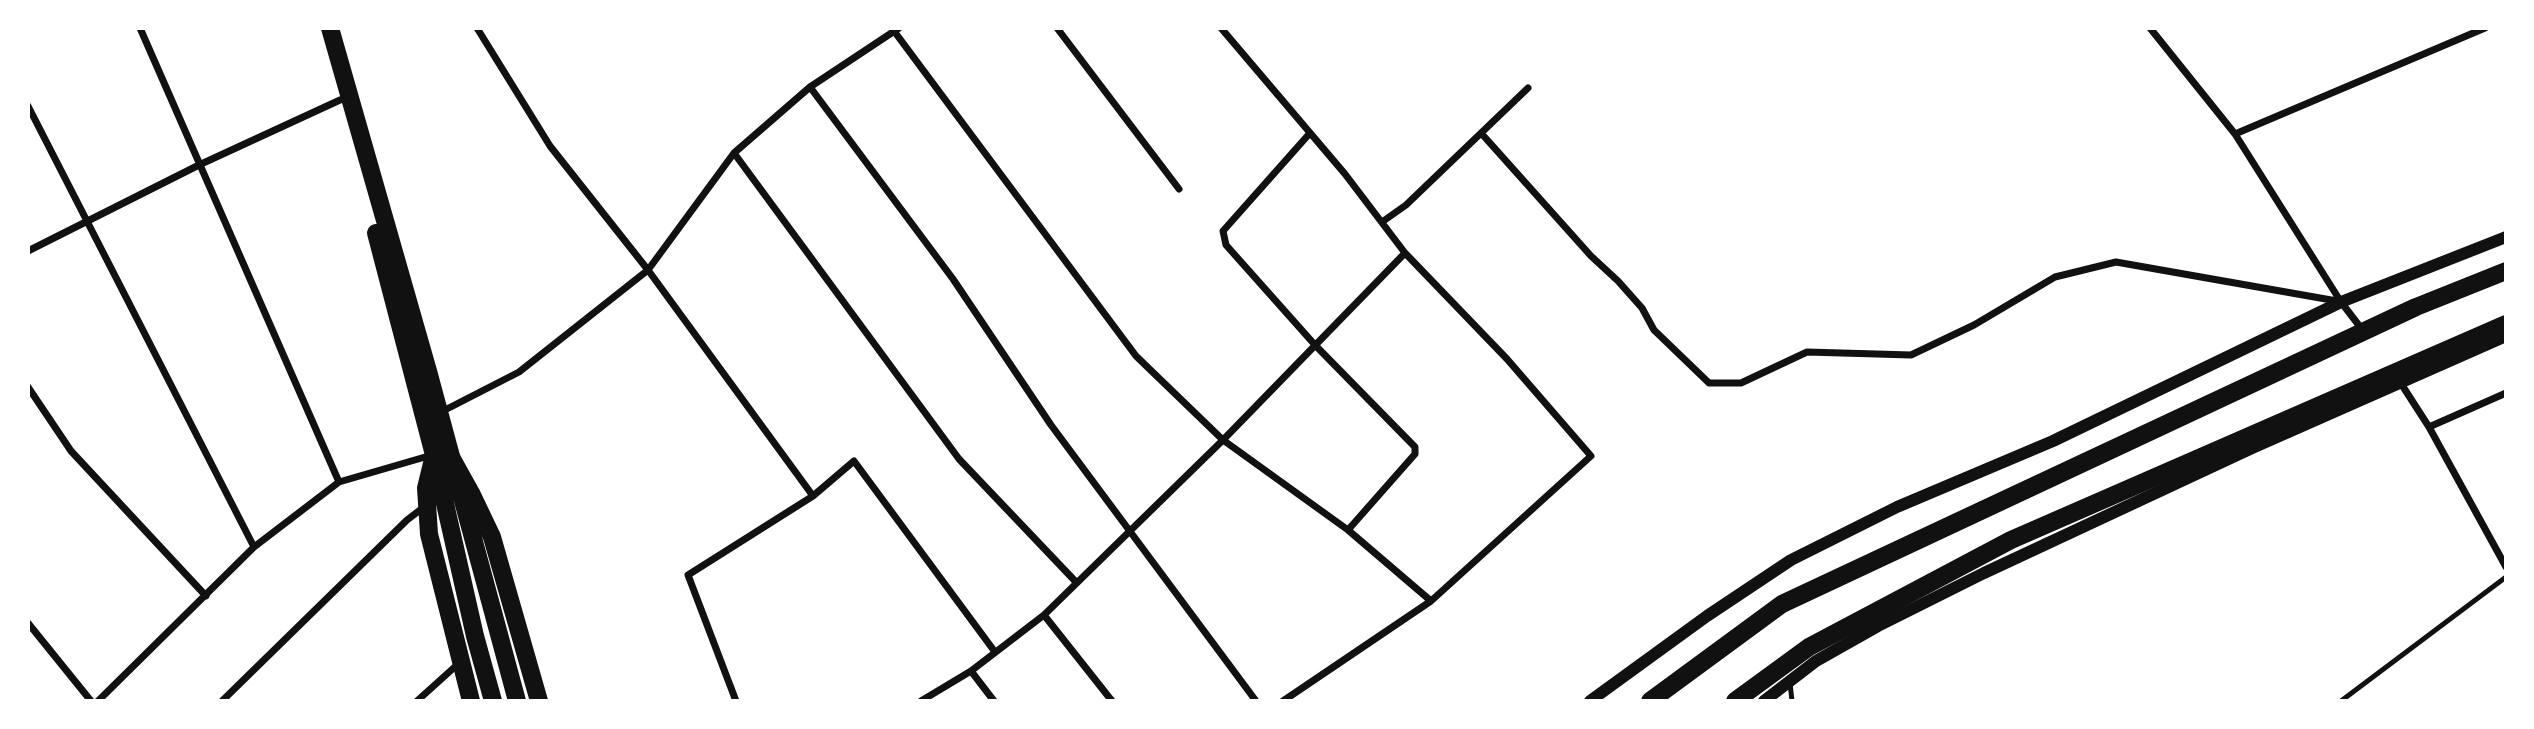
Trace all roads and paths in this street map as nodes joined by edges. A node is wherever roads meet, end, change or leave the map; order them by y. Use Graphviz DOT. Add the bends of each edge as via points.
graph roads {
  1 [pos="140,28"];
  2 [pos="320,28"];
  3 [pos="330,28"];
  4 [pos="477,28"];
  5 [pos="1057,28"];
  6 [pos="1221,28"];
  7 [pos="2150,28"];
  8 [pos="2485,28"];
  9 [pos="896,30"];
  10 [pos="810,88"];
  11 [pos="1528,88"];
  12 [pos="341,100"];
  13 [pos="28,106"];
  14 [pos="1310,133"];
  15 [pos="1481,133"];
  16 [pos="2235,134"];
  17 [pos="734,153"];
  18 [pos="199,164"];
  19 [pos="1179,189"];
  20 [pos="86,220"];
  21 [pos="1381,222"];
  22 [pos="2506,237"];
  23 [pos="28,251"];
  24 [pos="1405,253"];
  25 [pos="648,270"];
  26 [pos="2506,271"];
  27 [pos="2341,302"];
  28 [pos="2506,324"];
  29 [pos="2364,333"];
  30 [pos="2506,336"];
  31 [pos="1315,345"];
  32 [pos="2398,378"];
  33 [pos="28,387"];
  34 [pos="2506,393"];
  35 [pos="431,415"];
  36 [pos="2429,427"];
  37 [pos="1223,440"];
  38 [pos="442,456"];
  39 [pos="340,481"];
  40 [pos="427,496"];
  41 [pos="814,496"];
  42 [pos="1348,530"];
  43 [pos="1128,531"];
  44 [pos="254,547"];
  45 [pos="2506,567"];
  46 [pos="2506,577"];
  47 [pos="1076,582"];
  48 [pos="206,596"];
  49 [pos="1431,601"];
  50 [pos="1044,615"];
  51 [pos="28,623"];
  52 [pos="995,652"];
  53 [pos="461,661"];
  54 [pos="971,671"];
  55 [pos="1789,681"];
  56 [pos="91,701"];
  57 [pos="98,701"];
  58 [pos="222,701"];
  59 [pos="418,701"];
  60 [pos="471,701"];
  61 [pos="493,701"];
  62 [pos="517,701"];
  63 [pos="539,701"];
  64 [pos="736,701"];
  65 [pos="921,701"];
  66 [pos="994,701"];
  67 [pos="1112,701"];
  68 [pos="1256,701"];
  69 [pos="1283,701"];
  70 [pos="1590,701"];
  71 [pos="1650,701"];
  72 [pos="1735,701"];
  73 [pos="1764,701"];
  74 [pos="1792,701"];
  75 [pos="2341,701"];
  1 -- 18 [label="street"];
  2 -- 12 [label="main road"];
  3 -- 35 [label="main road"];
  4 -- 25 [label="street" via="550,146"];
  5 -- 19 [label="street"];
  6 -- 14 [label="street"];
  7 -- 16 [label="street"];
  8 -- 16 [label="street"];
  9 -- 10 [label="street"];
  9 -- 37 [label="street" via="1136,356"];
  10 -- 17 [label="street"];
  10 -- 43 [label="street" via="953,279"];
  11 -- 15 [label="street"];
  12 -- 18 [label="street"];
  12 -- 35 [label="main road"];
  13 -- 20 [label="street"];
  14 -- 21 [label="street"];
  14 -- 31 [label="street" via="1223,231 1226,245"];
  15 -- 21 [label="street" via="1406,205"];
  15 -- 27 [label="street" via="1642,308 1654,330 1709,383 1741,383 1807,352 1911,355 1975,325 2054,277 2116,262"];
  16 -- 27 [label="street"];
  17 -- 25 [label="street"];
  17 -- 47 [label="street" via="959,459"];
  18 -- 20 [label="street"];
  18 -- 39 [label="street"];
  20 -- 23 [label="street"];
  20 -- 44 [label="street"];
  21 -- 24 [label="street"];
  22 -- 27 [label="street"];
  24 -- 31 [label="street"];
  24 -- 49 [label="street" via="1507,359 1591,456"];
  25 -- 35 [label="street" via="519,372"];
  25 -- 41 [label="street"];
  26 -- 29 [label="main road"];
  27 -- 29 [label="street"];
  27 -- 70 [label="street" via="2053,441 1897,507 1791,560"];
  28 -- 32 [label="main road"];
  29 -- 71 [label="main road" via="1782,604"];
  30 -- 32 [label="street"];
  31 -- 37 [label="street"];
  31 -- 42 [label="street" via="1415,447 1415,454"];
  32 -- 36 [label="street"];
  32 -- 55 [label="street" via="1984,573 1857,638"];
  32 -- 72 [label="main road" via="2011,540 1809,647"];
  33 -- 48 [label="street" via="71,451"];
  34 -- 36 [label="street"];
  35 -- 38 [label="main road"];
  36 -- 45 [label="street"];
  37 -- 42 [label="street"];
  37 -- 43 [label="street"];
  38 -- 39 [label="street"];
  38 -- 40 [label="main road"];
  38 -- 61 [label="main road" via="455,549"];
  38 -- 62 [label="main road" via="474,541"];
  38 -- 63 [label="main road" via="471,493 492,537"];
  39 -- 44 [label="street"];
  40 -- 53 [label="main road" via="429,534"];
  40 -- 58 [label="street"];
  41 -- 52 [label="street" via="854,461"];
  41 -- 64 [label="street" via="688,575"];
  42 -- 49 [label="street"];
  43 -- 47 [label="street"];
  43 -- 68 [label="street"];
  44 -- 48 [label="street"];
  46 -- 75 [label="lane"];
  47 -- 50 [label="street"];
  48 -- 57 [label="street"];
  49 -- 69 [label="street"];
  50 -- 52 [label="street"];
  50 -- 67 [label="street"];
  51 -- 56 [label="street"];
  52 -- 54 [label="street"];
  53 -- 59 [label="street"];
  53 -- 60 [label="main road"];
  54 -- 65 [label="street"];
  54 -- 66 [label="street"];
  55 -- 73 [label="street"];
  55 -- 74 [label="lane"];
}
